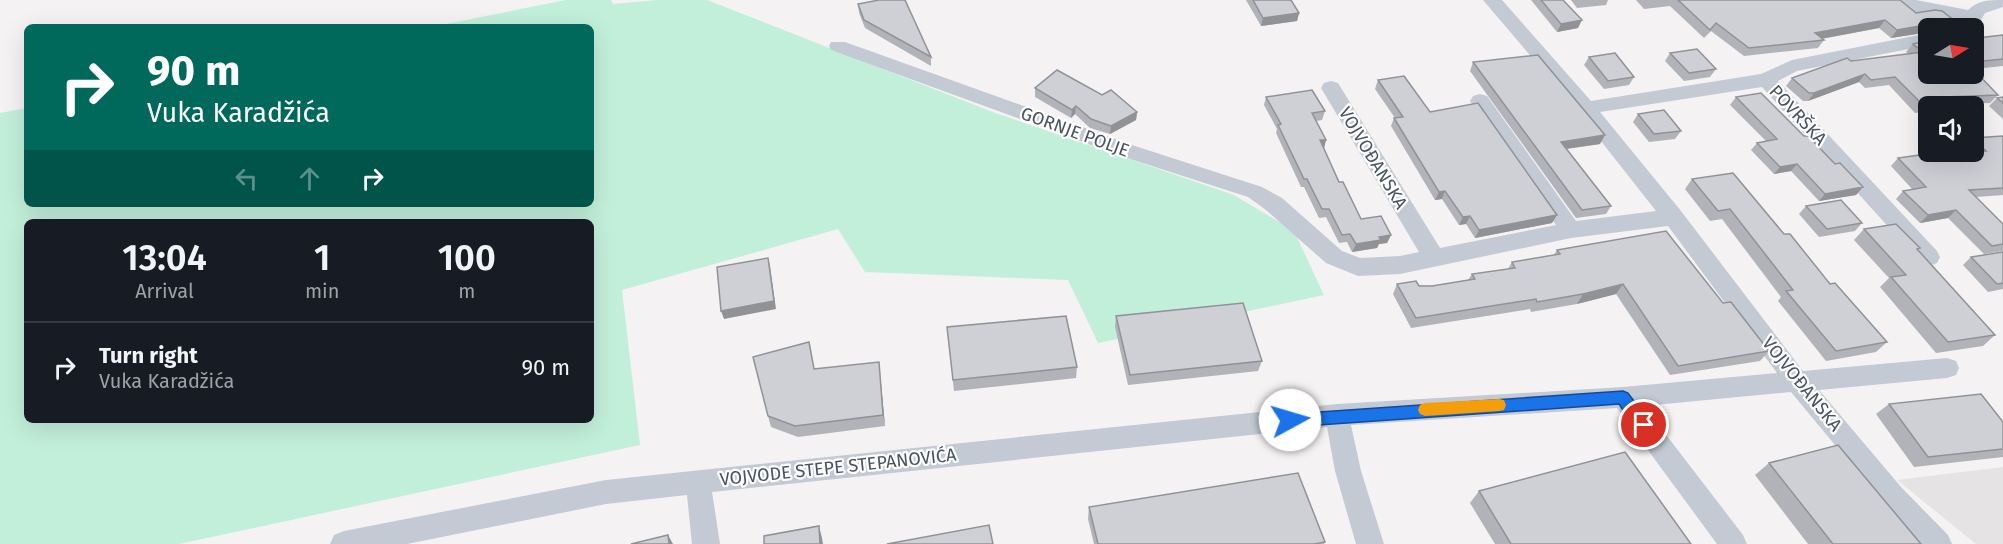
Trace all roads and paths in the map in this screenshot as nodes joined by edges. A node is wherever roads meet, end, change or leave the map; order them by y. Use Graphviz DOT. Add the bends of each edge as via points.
graph roads {
  1 [pos="1492,0"];
  2 [pos="1899,0"];
  3 [pos="2003,1"];
  4 [pos="1954,18"];
  5 [pos="1972,18"];
  6 [pos="1918,41"];
  7 [pos="838,46"];
  8 [pos="1766,80"];
  9 [pos="1331,88"];
  10 [pos="1480,101"];
  11 [pos="1586,108"];
  12 [pos="1673,217"];
  13 [pos="1570,230"];
  14 [pos="1929,257"];
  15 [pos="1434,258"];
  16 [pos="1947,369"];
  17 [pos="1796,380"];
  18 [pos="1623,397"];
  19 [pos="1337,415"];
  20 [pos="698,482"];
  21 [pos="344,544"];
  22 [pos="706,544"];
  23 [pos="1370,544"];
  24 [pos="1733,544"];
  25 [pos="1938,544"];
  1 -- 11 [label="street, VOJVOĐANSKA"];
  2 -- 4 [label="street"];
  3 -- 5 [label="street" via="1988,3"];
  6 -- 8 [label="street" via="1792,66"];
  7 -- 15 [label="street, GORNJE POLJE" via="1131,152 1255,192 1334,256 1358,267 1381,268"];
  8 -- 11 [label="street, POVRŠKA"];
  8 -- 14 [label="street, POVRŠKA"];
  9 -- 15 [label="street, VOJVOĐANSKA"];
  10 -- 13 [label="street"];
  11 -- 12 [label="street, VOJVOĐANSKA"];
  12 -- 13 [label="street"];
  12 -- 17 [label="street, VOJVOĐANSKA"];
  13 -- 15 [label="street"];
  16 -- 17 [label="street, VOJVODE STEPE STEPANOVIĆA"];
  17 -- 18 [label="street, VOJVODE STEPE STEPANOVIĆA"];
  17 -- 25 [label="street, VOJVOĐANSKA"];
  18 -- 19 [label="street, VOJVODE STEPE STEPANOVIĆA"];
  18 -- 24 [label="street"];
  19 -- 20 [label="street, VOJVODE STEPE STEPANOVIĆA"];
  19 -- 23 [label="street" via="1348,471"];
  20 -- 21 [label="street, VOJVODE STEPE STEPANOVIĆA" via="606,492"];
  20 -- 22 [label="street"];
}
